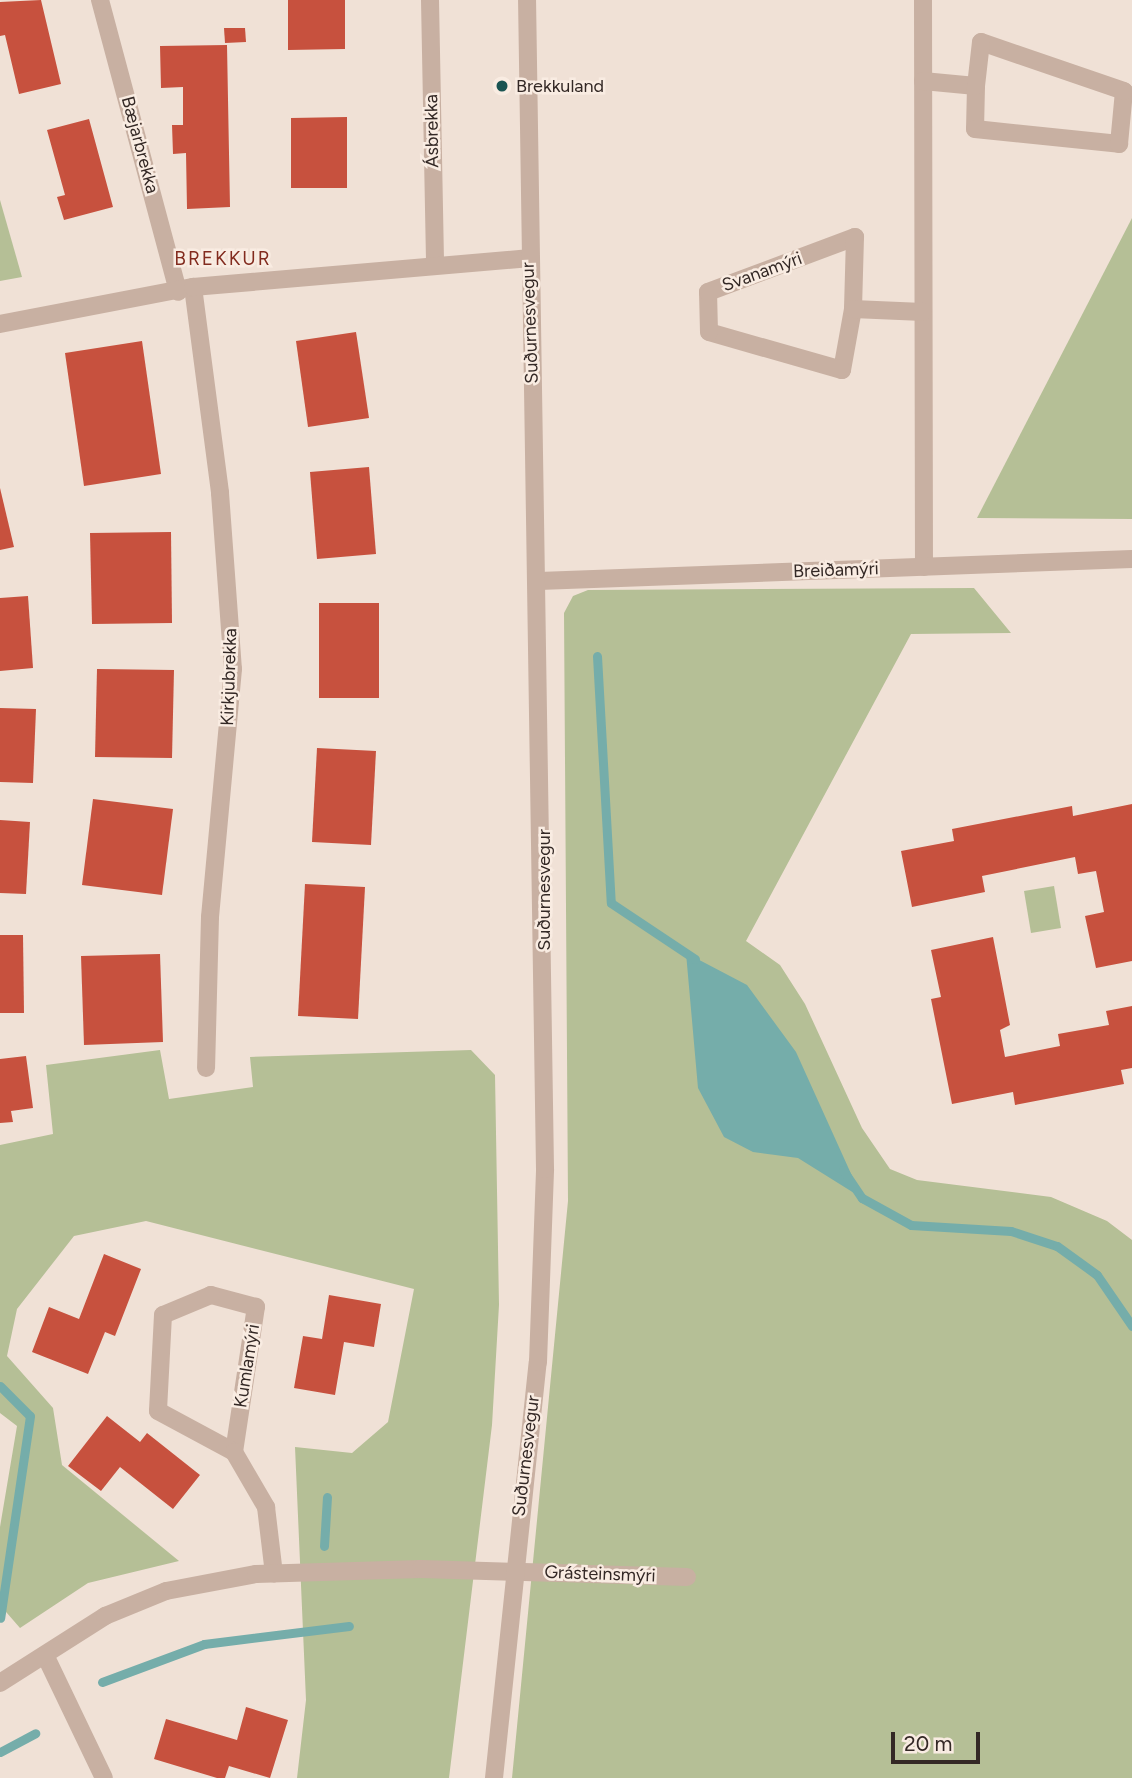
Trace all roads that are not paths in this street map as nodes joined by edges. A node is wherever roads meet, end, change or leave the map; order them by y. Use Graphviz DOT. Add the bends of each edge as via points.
graph roads {
  1 [pos="100,0"];
  2 [pos="430,0"];
  3 [pos="527,0"];
  4 [pos="923,0"];
  5 [pos="923,81"];
  6 [pos="976,86"];
  7 [pos="528,258"];
  8 [pos="435,261"];
  9 [pos="185,290"];
  10 [pos="853,309"];
  11 [pos="923,312"];
  12 [pos="0,324"];
  13 [pos="1132,559"];
  14 [pos="924,567"];
  15 [pos="540,581"];
  16 [pos="206,1068"];
  17 [pos="233,1452"];
  18 [pos="512,1572"];
  19 [pos="274,1574"];
  20 [pos="687,1577"];
  21 [pos="45,1655"];
  22 [pos="0,1683"];
  23 [pos="104,1778"];
  24 [pos="494,1778"];
  1 -- 9 [label="street, Bæjarbrekka"];
  2 -- 8 [label="street, Ásbrekka"];
  3 -- 7 [label="street, Suðurnesvegur"];
  4 -- 5 [label="street"];
  5 -- 6 [label="street"];
  5 -- 11 [label="street"];
  6 -- 6 [label="street" via="975,129 1119,144 1124,91 981,42"];
  7 -- 8 [label="street"];
  7 -- 15 [label="street, Suðurnesvegur"];
  8 -- 9 [label="street"];
  9 -- 12 [label="street"];
  9 -- 16 [label="street, Kirkjubrekka" via="220,493 233,669 211,917"];
  10 -- 10 [label="street, Svanamýri" via="855,237 708,292 709,332 842,370"];
  10 -- 11 [label="street"];
  11 -- 14 [label="street"];
  13 -- 14 [label="street, Breiðamýri"];
  14 -- 15 [label="street, Breiðamýri"];
  15 -- 18 [label="street, Suðurnesvegur" via="542,1306"];
  17 -- 17 [label="street, Kumlamýri" via="158,1411 163,1315 211,1296 256,1307"];
  17 -- 19 [label="street" via="266,1507"];
  18 -- 19 [label="street"];
  18 -- 20 [label="street, Grásteinsmýri"];
  18 -- 24 [label="street, Suðurnesvegur"];
  19 -- 21 [label="street" via="166,1591 105,1616"];
  21 -- 22 [label="street"];
  21 -- 23 [label="street"];
}
